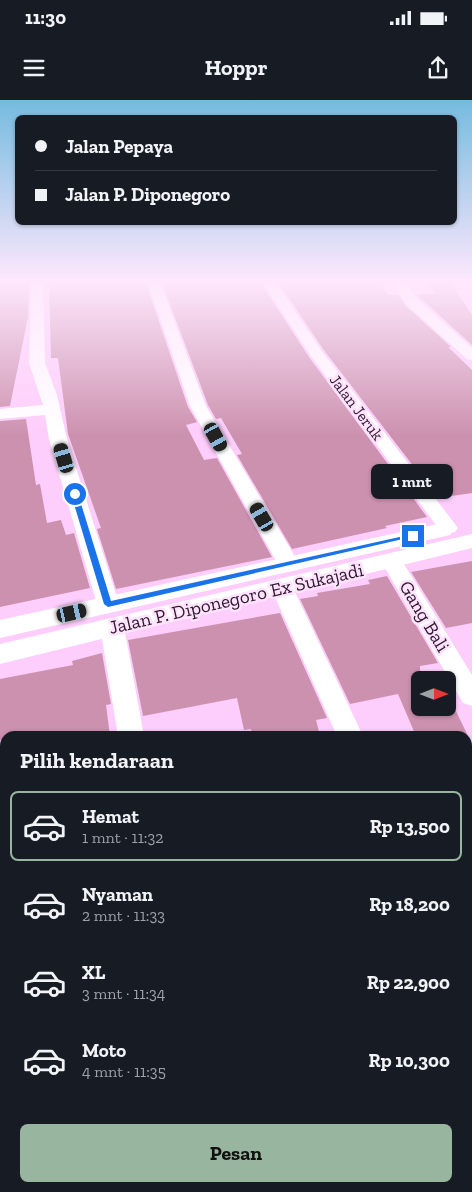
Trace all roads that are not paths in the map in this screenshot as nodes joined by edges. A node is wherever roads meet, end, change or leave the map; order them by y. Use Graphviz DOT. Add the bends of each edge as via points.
graph roads {
  1 [pos="37,334"];
  2 [pos="172,334"];
  3 [pos="303,334"];
  4 [pos="448,334"];
  5 [pos="472,356"];
  6 [pos="52,409"];
  7 [pos="0,414"];
  8 [pos="472,522"];
  9 [pos="448,528"];
  10 [pos="472,541"];
  11 [pos="392,561"];
  12 [pos="286,576"];
  13 [pos="110,616"];
  14 [pos="0,630"];
  15 [pos="0,654"];
  16 [pos="472,696"];
  17 [pos="130,731"];
  18 [pos="348,731"];
  1 -- 6 [label="street" via="37,363"];
  2 -- 12 [label="street" via="198,406"];
  3 -- 9 [label="street, Jalan Jeruk"];
  4 -- 5 [label="street"];
  6 -- 7 [label="street"];
  6 -- 13 [label="street"];
  8 -- 9 [label="main road"];
  9 -- 12 [label="main road"];
  10 -- 11 [label="main road, Jalan P. Diponegoro Ex Sukajadi"];
  11 -- 12 [label="main road, Jalan P. Diponegoro Ex Sukajadi"];
  11 -- 16 [label="street, Gang Bali"];
  12 -- 13 [label="main road, Jalan P. Diponegoro Ex Sukajadi"];
  12 -- 18 [label="street"];
  13 -- 14 [label="main road"];
  13 -- 15 [label="main road, Jalan P. Diponegoro Ex Sukajadi"];
  13 -- 17 [label="street"];
}
